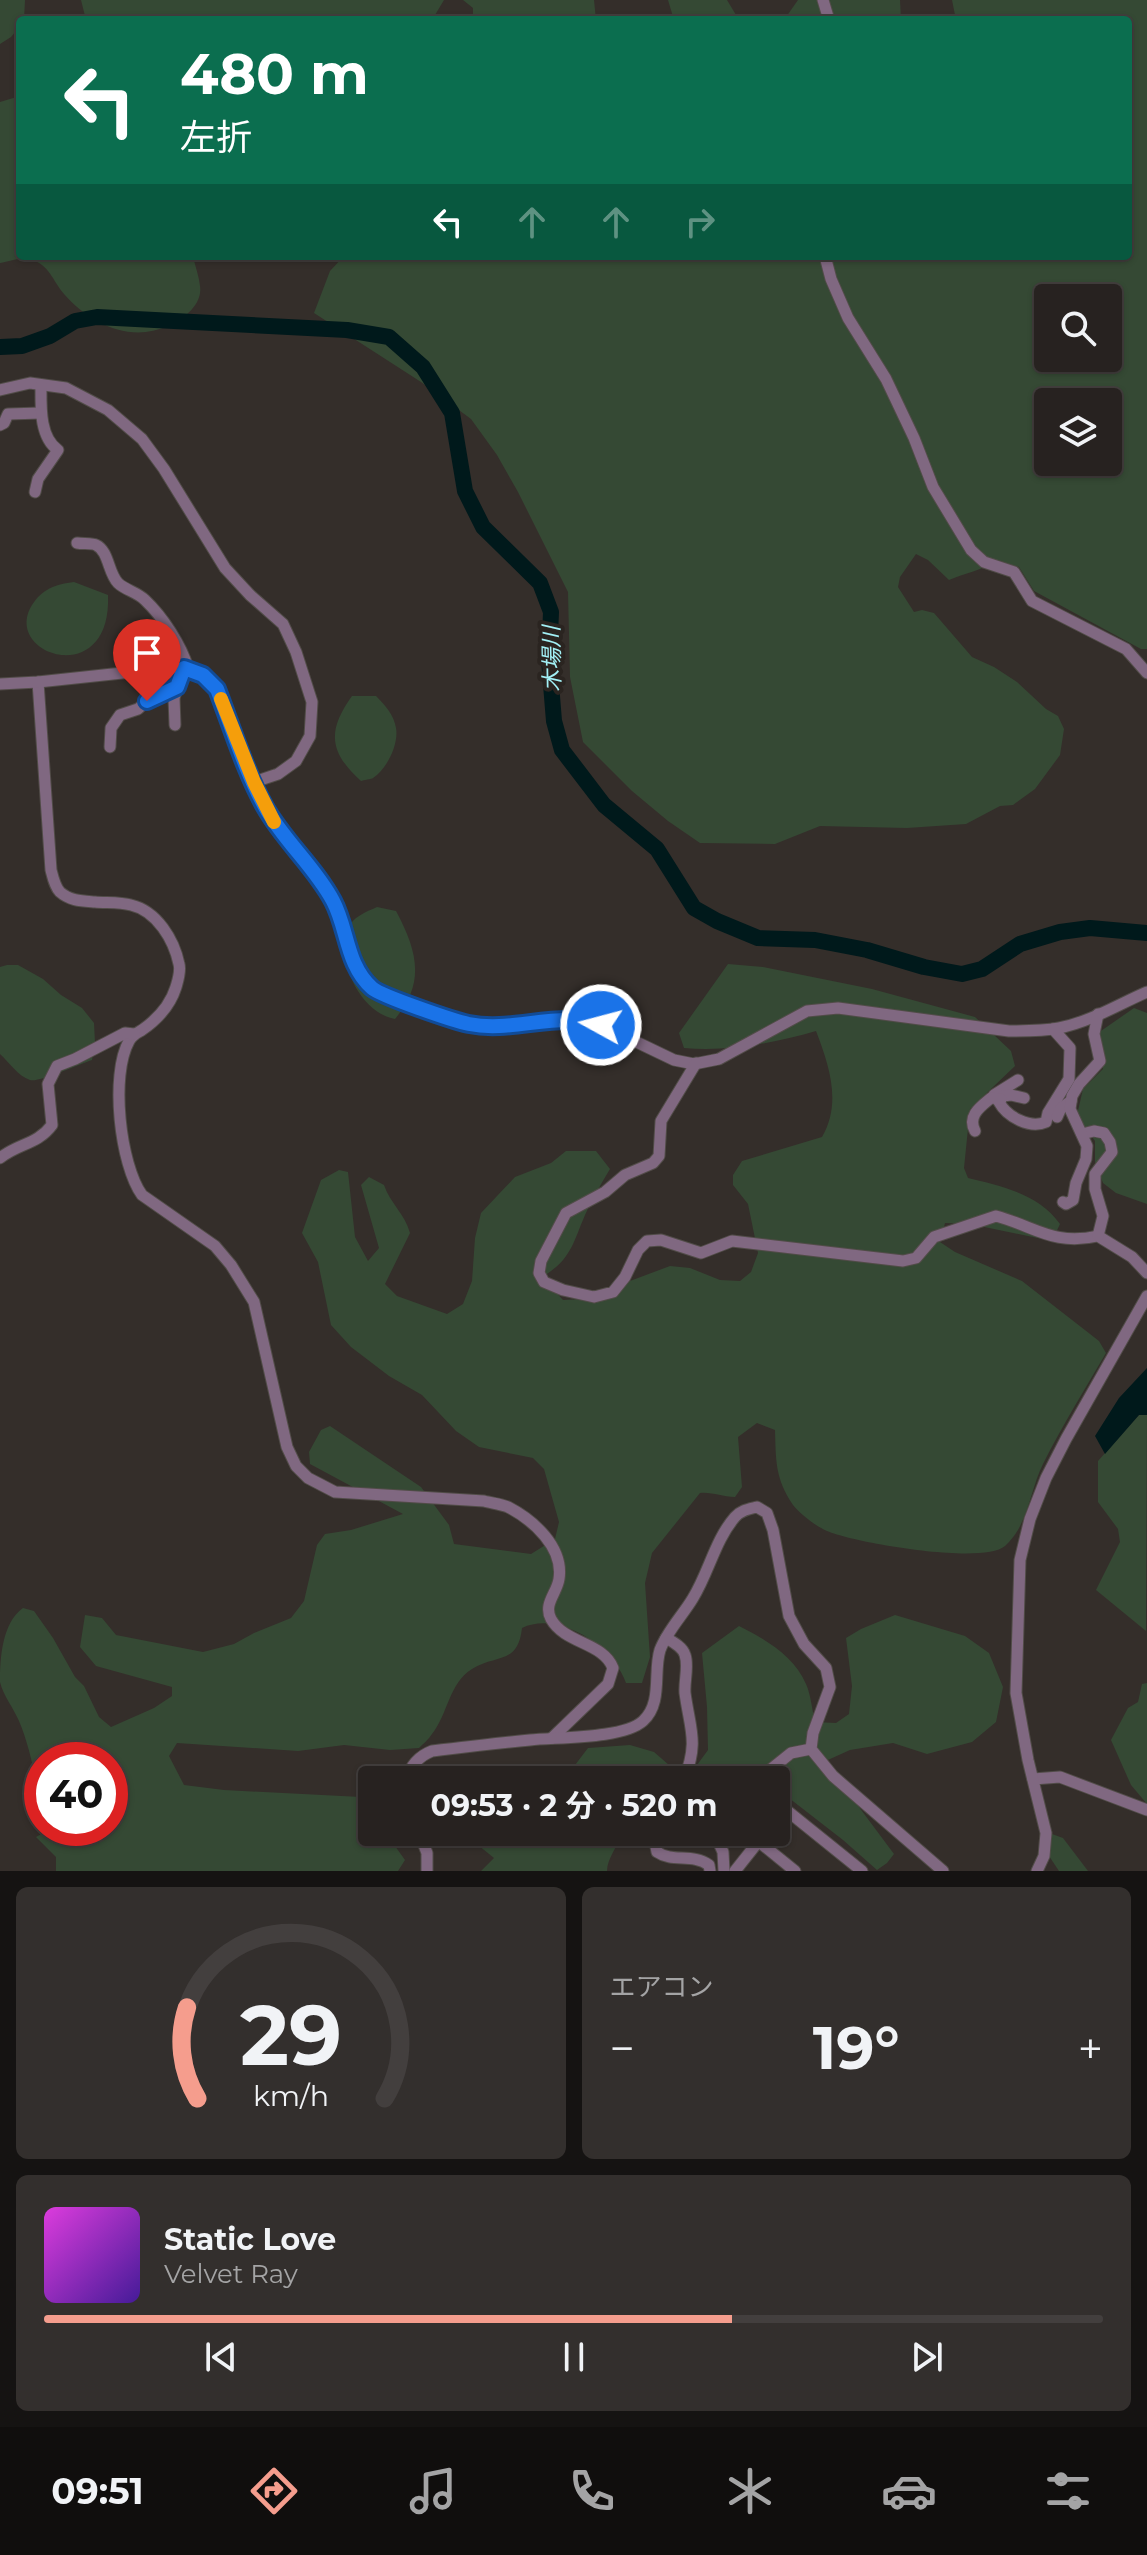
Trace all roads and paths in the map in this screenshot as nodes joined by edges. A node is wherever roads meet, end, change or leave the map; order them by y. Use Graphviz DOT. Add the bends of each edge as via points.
graph roads {
  1 [pos="826,260"];
  2 [pos="41,385"];
  3 [pos="0,390"];
  4 [pos="41,413"];
  5 [pos="0,425"];
  6 [pos="35,492"];
  7 [pos="77,543"];
  8 [pos="186,668"];
  9 [pos="1147,673"];
  10 [pos="38,682"];
  11 [pos="0,684"];
  12 [pos="177,687"];
  13 [pos="175,725"];
  14 [pos="110,747"];
  15 [pos="254,782"];
  16 [pos="1147,992"];
  17 [pos="1098,1014"];
  18 [pos="1053,1029"];
  19 [pos="134,1034"];
  20 [pos="696,1063"];
  21 [pos="1018,1080"];
  22 [pos="1068,1096"];
  23 [pos="1024,1098"];
  24 [pos="996,1099"];
  25 [pos="1057,1117"];
  26 [pos="975,1131"];
  27 [pos="1083,1136"];
  28 [pos="0,1158"];
  29 [pos="1063,1202"];
  30 [pos="1098,1236"];
  31 [pos="1147,1273"];
  32 [pos="1147,1296"];
  33 [pos="666,1638"];
  34 [pos="552,1738"];
  35 [pos="811,1749"];
  36 [pos="412,1766"];
  37 [pos="690,1766"];
  38 [pos="775,1766"];
  39 [pos="1033,1779"];
  40 [pos="1147,1810"];
  41 [pos="790,1813"];
  42 [pos="424,1846"];
  43 [pos="656,1846"];
  44 [pos="720,1846"];
  45 [pos="755,1846"];
  46 [pos="771,1846"];
  47 [pos="857,1869"];
  48 [pos="427,1871"];
  49 [pos="710,1871"];
  50 [pos="724,1871"];
  51 [pos="735,1871"];
  52 [pos="795,1871"];
  53 [pos="943,1871"];
  54 [pos="1037,1871"];
  1 -- 9 [label="street" via="848,318 886,379 933,487 971,550 984,562 1014,572 1032,601 1126,649"];
  2 -- 3 [label="street"];
  2 -- 4 [label="street"];
  2 -- 15 [label="street" via="66,388 108,410 142,439 225,568 283,624 312,702 310,736 296,761"];
  4 -- 5 [label="street" via="8,414"];
  4 -- 6 [label="street" via="58,450"];
  7 -- 8 [label="street" via="103,551 118,583 144,599 174,636"];
  8 -- 10 [label="street"];
  8 -- 12 [label="street"];
  8 -- 15 [label="street" via="217,689"];
  10 -- 11 [label="street"];
  10 -- 19 [label="street" via="51,870 58,890 78,901 146,911 170,939 180,966 170,1002"];
  12 -- 13 [label="street"];
  12 -- 14 [label="street" via="120,715 111,728"];
  15 -- 20 [label="street" via="279,830 330,895 357,970 372,988 465,1023 490,1027 572,1020 601,1025 674,1060"];
  16 -- 17 [label="street"];
  17 -- 18 [label="street"];
  17 -- 22 [label="street" via="1094,1034 1100,1061"];
  18 -- 20 [label="street" via="1009,1031 838,1008 807,1011 719,1059"];
  18 -- 22 [label="street" via="1070,1048"];
  19 -- 28 [label="street" via="125,1033 57,1066 48,1084 52,1125 43,1137"];
  19 -- 34 [label="street" via="121,1075 120,1128 129,1172 142,1195 215,1246 254,1302 287,1447 296,1466 335,1492 507,1507 549,1539 559,1579 549,1602 550,1618 564,1634 603,1654 613,1668 608,1684"];
  20 -- 30 [label="street" via="661,1121 659,1156 566,1213 541,1261 544,1282 594,1297 613,1292 647,1241 661,1240 701,1253 732,1241 903,1261 916,1258 934,1237 996,1216 1077,1241"];
  21 -- 24 [label="street" via="998,1091"];
  22 -- 24 [label="street" via="1041,1125 1014,1118"];
  22 -- 25 [label="street"];
  22 -- 27 [label="street"];
  23 -- 24 [label="street"];
  24 -- 26 [label="street" via="973,1115"];
  27 -- 29 [label="street" via="1086,1159 1073,1200"];
  27 -- 30 [label="street" via="1104,1133 1112,1152 1095,1174 1103,1216"];
  30 -- 31 [label="street"];
  32 -- 39 [label="street" via="1066,1439 1030,1519 1020,1560 1016,1693"];
  33 -- 34 [label="street" via="657,1689 643,1722 590,1736"];
  33 -- 35 [label="street" via="738,1513 757,1507 767,1513 789,1616 804,1644 826,1668 830,1687"];
  33 -- 37 [label="street" via="685,1654 685,1691 694,1734"];
  34 -- 36 [label="street" via="432,1751"];
  35 -- 38 [label="street" via="791,1753"];
  35 -- 53 [label="street" via="833,1776"];
  39 -- 40 [label="street" via="1060,1777"];
  39 -- 54 [label="street" via="1046,1833"];
  41 -- 47 [label="street"];
  42 -- 48 [label="street"];
  43 -- 49 [label="street" via="665,1858 700,1858"];
  44 -- 50 [label="street"];
  45 -- 51 [label="street"];
  46 -- 52 [label="street"];
}
